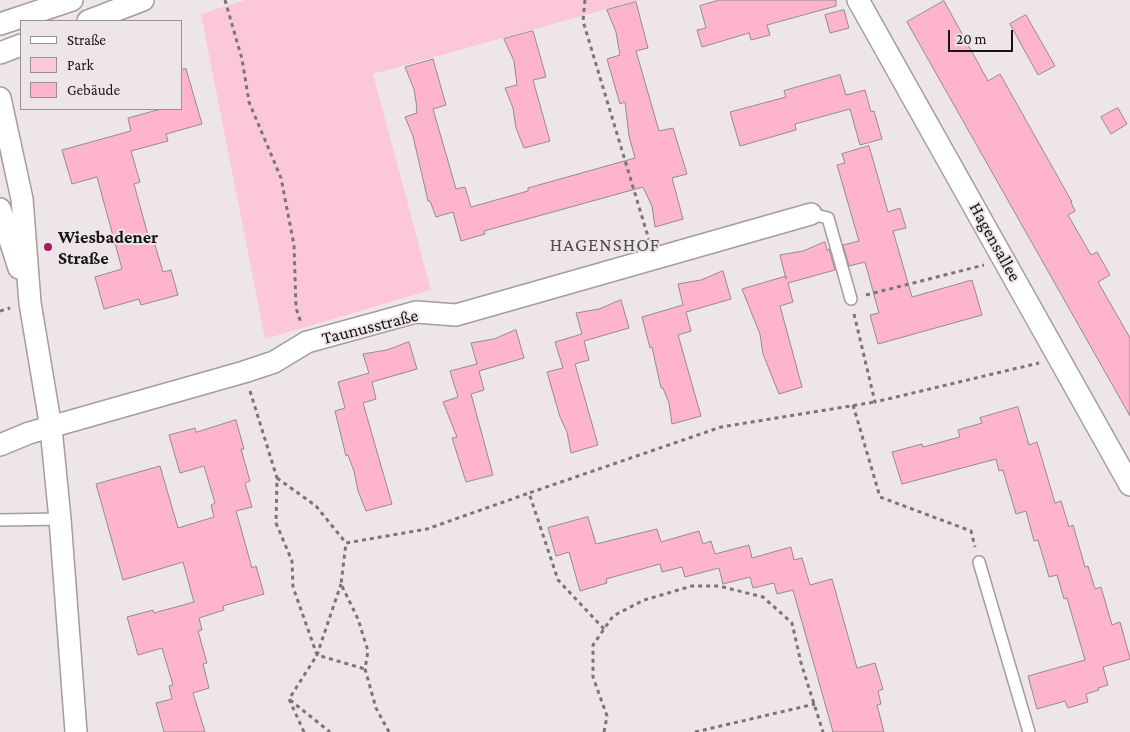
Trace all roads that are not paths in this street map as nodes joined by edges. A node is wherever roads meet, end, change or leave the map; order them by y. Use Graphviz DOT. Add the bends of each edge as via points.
graph roads {
  1 [pos="72,0"];
  2 [pos="143,0"];
  3 [pos="858,0"];
  4 [pos="91,20"];
  5 [pos="0,24"];
  6 [pos="20,45"];
  7 [pos="0,53"];
  8 [pos="0,98"];
  9 [pos="0,209"];
  10 [pos="811,214"];
  11 [pos="851,299"];
  12 [pos="30,303"];
  13 [pos="51,428"];
  14 [pos="0,445"];
  15 [pos="1130,485"];
  16 [pos="60,519"];
  17 [pos="0,520"];
  18 [pos="979,562"];
  19 [pos="76,732"];
  20 [pos="1030,732"];
  1 -- 5 [label="street"];
  2 -- 4 [label="street"];
  3 -- 15 [label="street, Hagensallee"];
  6 -- 7 [label="street"];
  8 -- 12 [label="street" via="22,199"];
  9 -- 12 [label="street"];
  10 -- 11 [label="lane" via="828,218"];
  10 -- 13 [label="street, Taunusstraße" via="456,314 416,312 307,342 274,362"];
  12 -- 13 [label="street"];
  13 -- 14 [label="street"];
  13 -- 16 [label="street"];
  16 -- 17 [label="lane"];
  16 -- 19 [label="street"];
  18 -- 20 [label="lane"];
}
